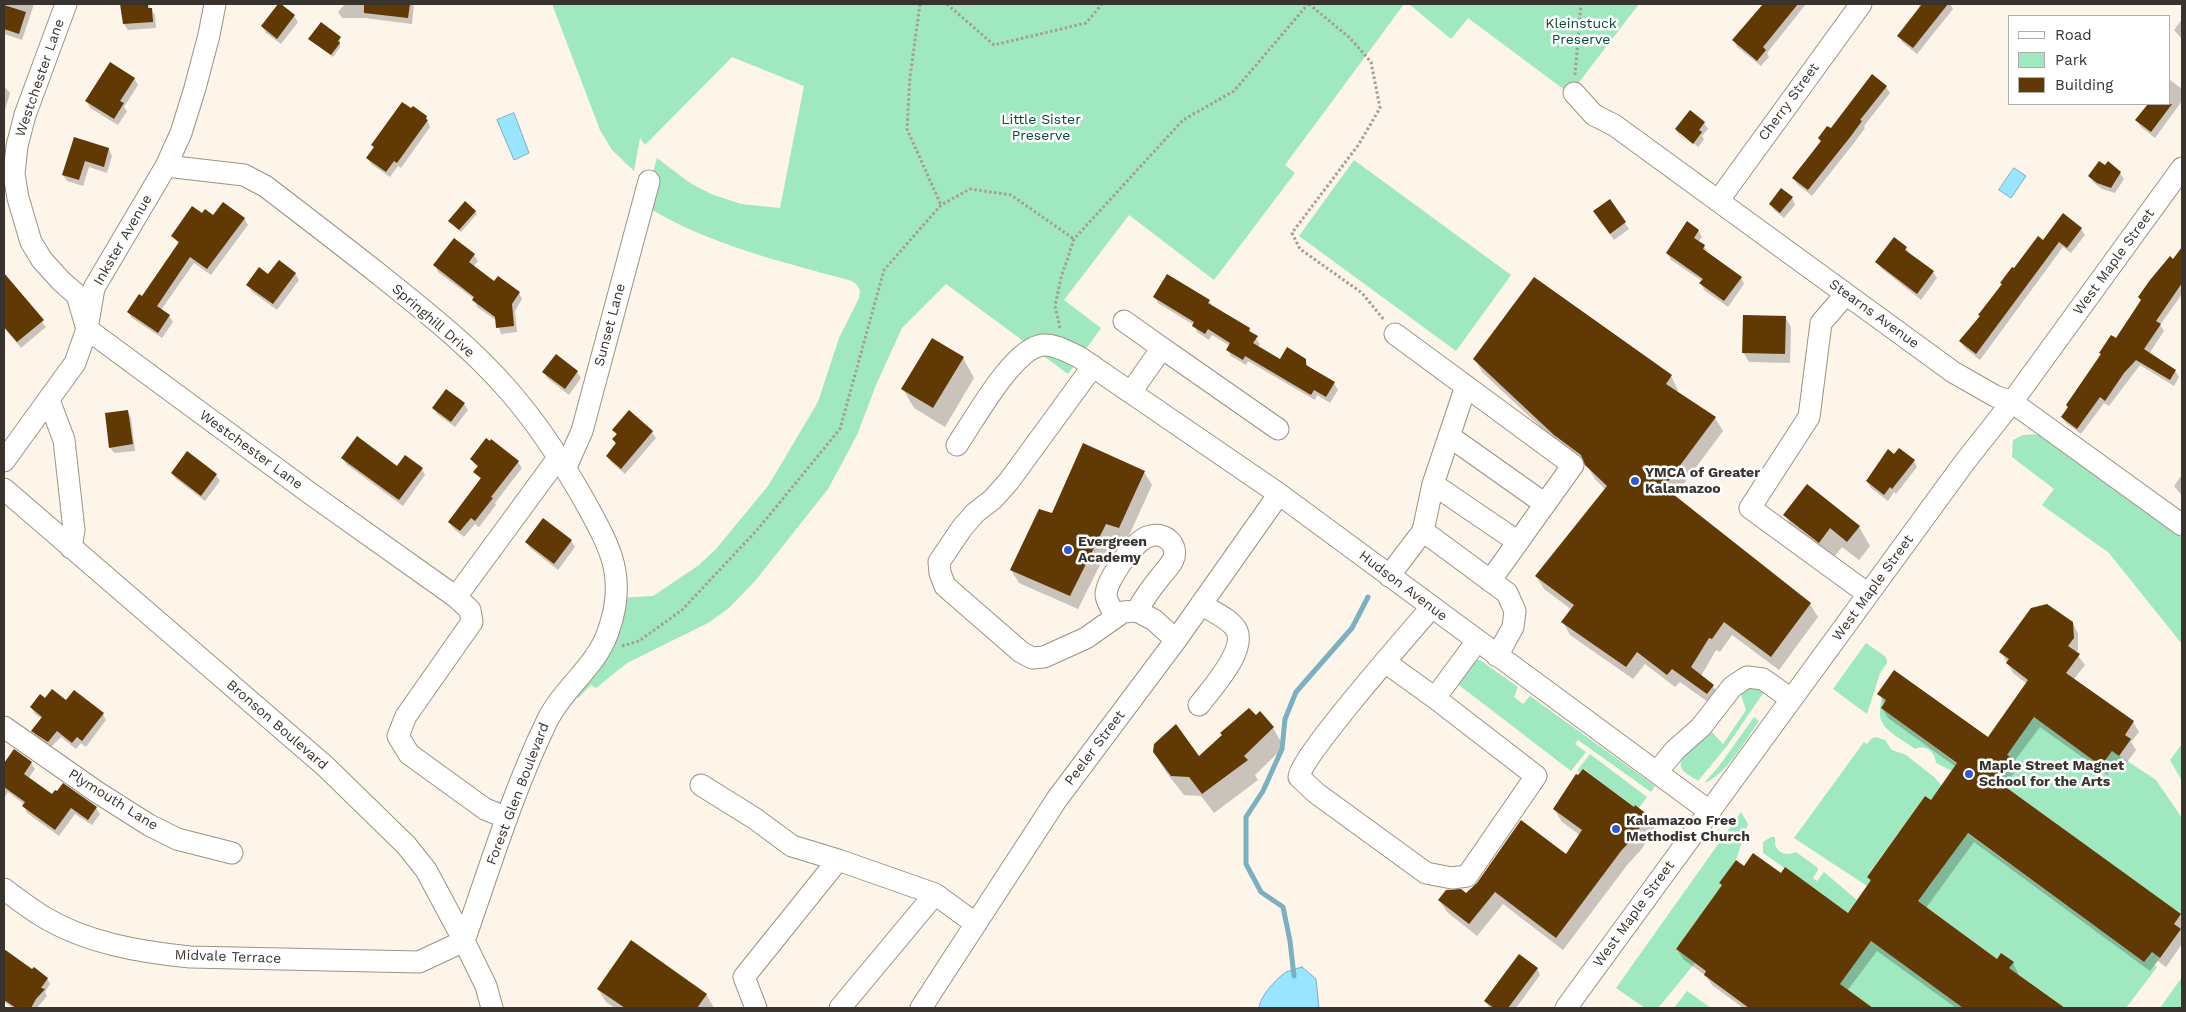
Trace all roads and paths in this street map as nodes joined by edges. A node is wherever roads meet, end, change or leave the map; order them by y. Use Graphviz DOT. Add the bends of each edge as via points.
graph roads {
  1 [pos="66,4"];
  2 [pos="215,4"];
  3 [pos="920,4"];
  4 [pos="947,4"];
  5 [pos="1102,4"];
  6 [pos="1309,4"];
  7 [pos="1582,4"];
  8 [pos="1860,4"];
  9 [pos="1574,93"];
  10 [pos="166,166"];
  11 [pos="2182,168"];
  12 [pos="648,180"];
  13 [pos="1718,200"];
  14 [pos="941,205"];
  15 [pos="1074,238"];
  16 [pos="1846,294"];
  17 [pos="1124,321"];
  18 [pos="87,329"];
  19 [pos="1395,334"];
  20 [pos="1162,348"];
  21 [pos="1065,350"];
  22 [pos="1093,366"];
  23 [pos="1466,386"];
  24 [pos="1131,392"];
  25 [pos="49,400"];
  26 [pos="2012,402"];
  27 [pos="1278,429"];
  28 [pos="1449,436"];
  29 [pos="958,444"];
  30 [pos="7,457"];
  31 [pos="562,462"];
  32 [pos="1433,484"];
  33 [pos="4,489"];
  34 [pos="1279,494"];
  35 [pos="1545,504"];
  36 [pos="2182,525"];
  37 [pos="1423,531"];
  38 [pos="1518,542"];
  39 [pos="70,548"];
  40 [pos="617,574"];
  41 [pos="1389,576"];
  42 [pos="1490,581"];
  43 [pos="1868,594"];
  44 [pos="456,597"];
  45 [pos="1201,604"];
  46 [pos="1431,608"];
  47 [pos="1137,611"];
  48 [pos="1116,616"];
  49 [pos="1176,640"];
  50 [pos="1477,641"];
  51 [pos="599,652"];
  52 [pos="1497,656"];
  53 [pos="1385,662"];
  54 [pos="1435,698"];
  55 [pos="1791,699"];
  56 [pos="1199,705"];
  57 [pos="4,727"];
  58 [pos="1657,772"];
  59 [pos="701,785"];
  60 [pos="1709,811"];
  61 [pos="507,818"];
  62 [pos="232,853"];
  63 [pos="838,860"];
  64 [pos="4,889"];
  65 [pos="935,894"];
  66 [pos="976,924"];
  67 [pos="464,941"];
  68 [pos="492,1008"];
  69 [pos="756,1008"];
  70 [pos="840,1008"];
  71 [pos="921,1008"];
  72 [pos="1566,1008"];
  1 -- 18 [label="street, Westchester Lane" via="25,115 14,174 32,242 42,260 77,295"];
  2 -- 10 [label="street, Inkster Avenue" via="195,88 181,133"];
  3 -- 14 [label="path" via="907,129"];
  4 -- 5 [label="path" via="994,45 1086,23"];
  6 -- 15 [label="path" via="1234,91 1183,120"];
  6 -- 19 [label="path" via="1350,38 1370,62 1380,108 1359,144 1292,233 1300,250 1362,293"];
  7 -- 9 [label="path"];
  8 -- 13 [label="street, Cherry Street"];
  9 -- 13 [label="street, Stearns Avenue" via="1594,115 1614,125"];
  10 -- 18 [label="street, Inkster Avenue" via="94,288"];
  10 -- 31 [label="street, Springhill Drive" via="244,175 272,192 430,314 510,392"];
  11 -- 26 [label="street, West Maple Street"];
  12 -- 31 [label="street, Sunset Lane" via="582,431"];
  13 -- 16 [label="street, Stearns Avenue"];
  14 -- 15 [label="path" via="970,189 1011,195"];
  14 -- 51 [label="path" via="884,270 840,429 758,529 682,610 639,641"];
  15 -- 21 [label="path" via="1055,306"];
  16 -- 26 [label="street, Stearns Avenue" via="1953,372"];
  16 -- 43 [label="street" via="1821,323 1809,417 1750,508"];
  17 -- 20 [label="street"];
  18 -- 25 [label="street, Inkster Avenue" via="75,363"];
  18 -- 44 [label="street, Westchester Lane"];
  19 -- 23 [label="street"];
  20 -- 24 [label="street"];
  20 -- 27 [label="street"];
  21 -- 22 [label="street, Hudson Avenue"];
  21 -- 29 [label="street, Hudson Avenue" via="1053,345 1030,348 1010,367"];
  22 -- 24 [label="street, Hudson Avenue"];
  22 -- 48 [label="street" via="1009,481 962,528 939,562 940,573 945,586 1020,652 1032,658 1044,657 1086,638"];
  23 -- 28 [label="street"];
  23 -- 35 [label="street" via="1573,465"];
  24 -- 34 [label="street, Hudson Avenue"];
  25 -- 30 [label="street, Inkster Avenue"];
  25 -- 39 [label="street" via="64,440 74,530"];
  26 -- 36 [label="street, Stearns Avenue"];
  26 -- 43 [label="street, West Maple Street"];
  28 -- 32 [label="street"];
  28 -- 35 [label="street"];
  31 -- 40 [label="street, Springhill Drive" via="604,536"];
  31 -- 44 [label="street, Sunset Lane"];
  32 -- 37 [label="street"];
  32 -- 38 [label="street"];
  33 -- 39 [label="street, Bronson Boulevard"];
  34 -- 41 [label="street, Hudson Avenue"];
  34 -- 45 [label="street, Peeler Street"];
  35 -- 38 [label="street"];
  37 -- 41 [label="street"];
  37 -- 42 [label="street"];
  38 -- 42 [label="street"];
  39 -- 67 [label="street, Bronson Boulevard" via="325,766 406,845 426,870"];
  40 -- 51 [label="street, Forest Glen Boulevard" via="614,608"];
  41 -- 46 [label="street, Hudson Avenue"];
  42 -- 52 [label="street" via="1507,593 1515,611 1513,627"];
  43 -- 55 [label="street, West Maple Street"];
  44 -- 61 [label="street, Westchester Lane" via="470,610 472,622 406,716 398,736 409,754 485,809"];
  45 -- 49 [label="street, Peeler Street"];
  45 -- 56 [label="street" via="1235,628 1240,641 1234,657"];
  46 -- 50 [label="street, Hudson Avenue"];
  46 -- 53 [label="street"];
  47 -- 48 [label="street"];
  47 -- 48 [label="street" via="1172,562 1175,552 1164,535 1155,534 1137,544 1109,582 1106,596"];
  47 -- 49 [label="street" via="1154,620"];
  49 -- 66 [label="street, Peeler Street" via="1057,798"];
  50 -- 52 [label="street, Hudson Avenue"];
  50 -- 54 [label="street"];
  51 -- 61 [label="street, Forest Glen Boulevard" via="548,719"];
  52 -- 58 [label="street, Hudson Avenue"];
  53 -- 54 [label="street"];
  53 -- 54 [label="street" via="1306,760 1299,777 1426,874 1464,878 1536,776"];
  55 -- 58 [label="street" via="1763,679 1747,677 1732,688 1701,727 1675,750"];
  55 -- 60 [label="street, West Maple Street"];
  57 -- 62 [label="street, Plymouth Lane" via="149,825 177,839"];
  58 -- 60 [label="street, Hudson Avenue"];
  59 -- 63 [label="street" via="792,846"];
  60 -- 72 [label="street, West Maple Street"];
  61 -- 67 [label="street, Forest Glen Boulevard"];
  63 -- 65 [label="street"];
  63 -- 69 [label="street" via="744,977"];
  64 -- 67 [label="street, Midvale Terrace" via="43,917 90,938 123,947 190,957 419,962"];
  65 -- 66 [label="street"];
  65 -- 70 [label="street"];
  66 -- 71 [label="street, Peeler Street"];
  67 -- 68 [label="street, Bronson Boulevard" via="486,986"];
}
